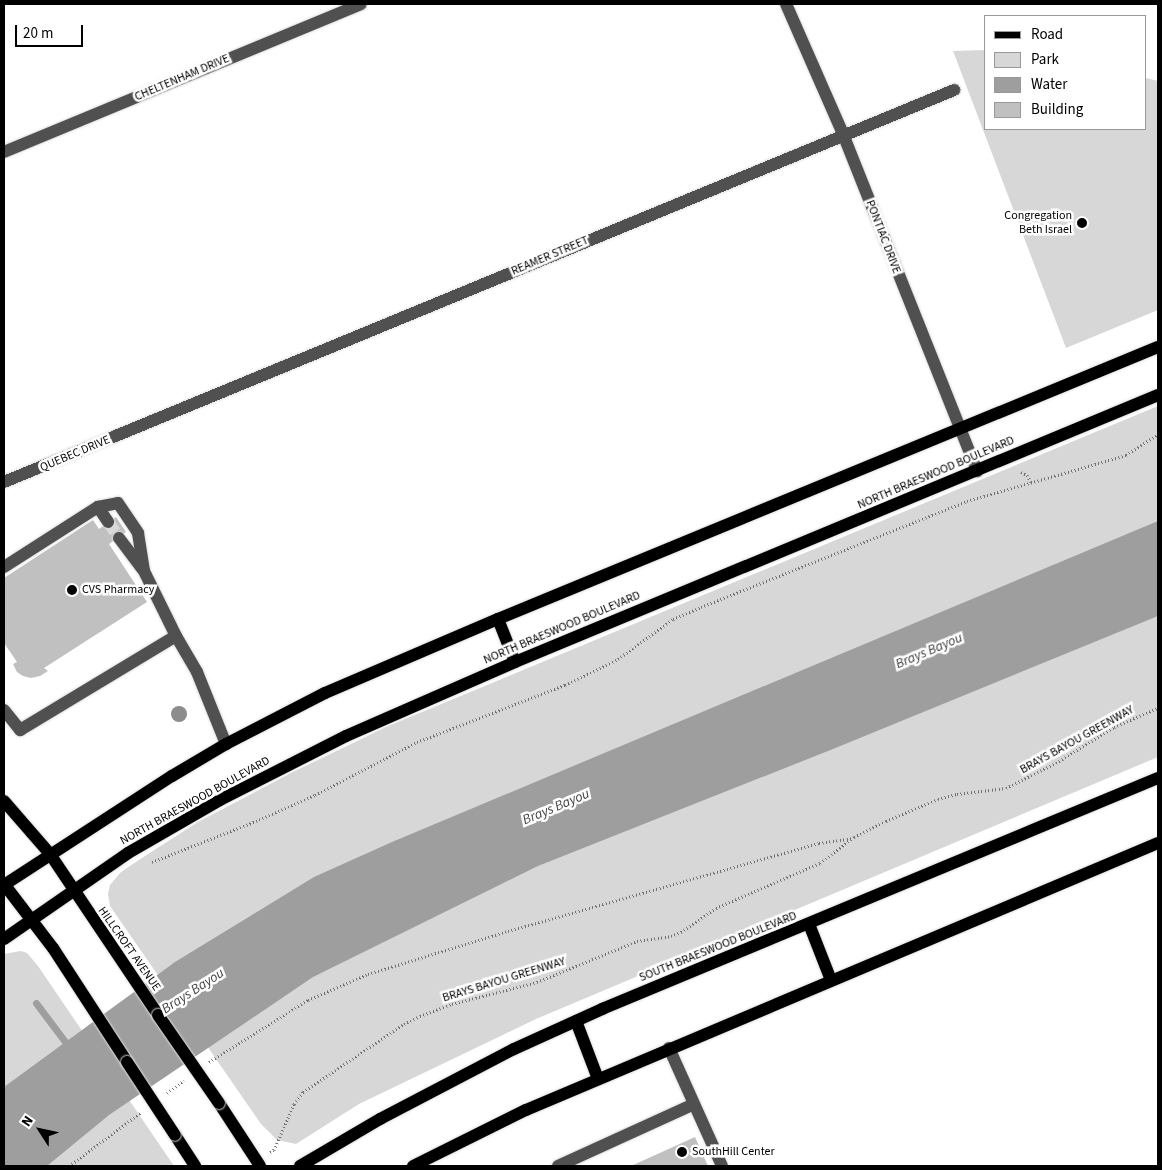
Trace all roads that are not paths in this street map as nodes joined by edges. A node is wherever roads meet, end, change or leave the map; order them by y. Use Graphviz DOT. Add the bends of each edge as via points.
graph roads {
  1 [pos="361,4"];
  2 [pos="786,4"];
  3 [pos="954,90"];
  4 [pos="843,134"];
  5 [pos="4,152"];
  6 [pos="1158,347"];
  7 [pos="1158,395"];
  8 [pos="146,424"];
  9 [pos="960,430"];
  10 [pos="976,471"];
  11 [pos="4,482"];
  12 [pos="98,507"];
  13 [pos="108,522"];
  14 [pos="119,538"];
  15 [pos="4,568"];
  16 [pos="144,571"];
  17 [pos="498,619"];
  18 [pos="176,636"];
  19 [pos="515,662"];
  20 [pos="4,710"];
  21 [pos="226,744"];
  22 [pos="1158,778"];
  23 [pos="4,801"];
  24 [pos="1158,843"];
  25 [pos="50,854"];
  26 [pos="4,884"];
  27 [pos="73,890"];
  28 [pos="31,919"];
  29 [pos="809,924"];
  30 [pos="4,939"];
  31 [pos="830,980"];
  32 [pos="576,1021"];
  33 [pos="669,1048"];
  34 [pos="598,1079"];
  35 [pos="694,1104"];
  36 [pos="420,1165"];
  37 [pos="195,1166"];
  38 [pos="260,1166"];
  39 [pos="300,1166"];
  40 [pos="558,1166"];
  41 [pos="722,1166"];
  1 -- 5 [label="street, CHELTENHAM DRIVE"];
  2 -- 4 [label="street, PONTIAC DRIVE"];
  3 -- 4 [label="street, REAMER STREET"];
  4 -- 8 [label="street, REAMER STREET"];
  4 -- 9 [label="street, PONTIAC DRIVE"];
  6 -- 9 [label="main road"];
  7 -- 10 [label="main road, NORTH BRAESWOOD BOULEVARD"];
  8 -- 11 [label="street, QUEBEC DRIVE"];
  9 -- 10 [label="street, PONTIAC DRIVE"];
  9 -- 17 [label="main road"];
  10 -- 19 [label="main road, NORTH BRAESWOOD BOULEVARD"];
  12 -- 13 [label="street"];
  12 -- 15 [label="street"];
  12 -- 16 [label="street" via="118,503 138,533"];
  14 -- 16 [label="street"];
  16 -- 18 [label="street"];
  17 -- 19 [label="main road"];
  17 -- 21 [label="main road" via="325,693"];
  18 -- 20 [label="street" via="20,730"];
  18 -- 21 [label="street" via="197,672"];
  19 -- 27 [label="main road, NORTH BRAESWOOD BOULEVARD" via="346,736 220,800"];
  21 -- 25 [label="main road"];
  22 -- 29 [label="main road, SOUTH BRAESWOOD BOULEVARD"];
  23 -- 25 [label="main road, HILLCROFT AVENUE"];
  24 -- 31 [label="main road"];
  25 -- 26 [label="main road"];
  25 -- 27 [label="main road, HILLCROFT AVENUE"];
  26 -- 28 [label="main road"];
  27 -- 28 [label="main road, NORTH BRAESWOOD BOULEVARD"];
  27 -- 38 [label="main road, HILLCROFT AVENUE, bridge"];
  28 -- 30 [label="main road, NORTH BRAESWOOD BOULEVARD"];
  28 -- 37 [label="main road, bridge"];
  29 -- 31 [label="main road"];
  29 -- 32 [label="main road, SOUTH BRAESWOOD BOULEVARD"];
  31 -- 33 [label="main road"];
  32 -- 34 [label="main road"];
  32 -- 39 [label="main road, SOUTH BRAESWOOD BOULEVARD" via="380,1118"];
  33 -- 34 [label="main road"];
  33 -- 35 [label="street"];
  34 -- 36 [label="main road" via="526,1110"];
  35 -- 40 [label="street"];
  35 -- 41 [label="street"];
}
